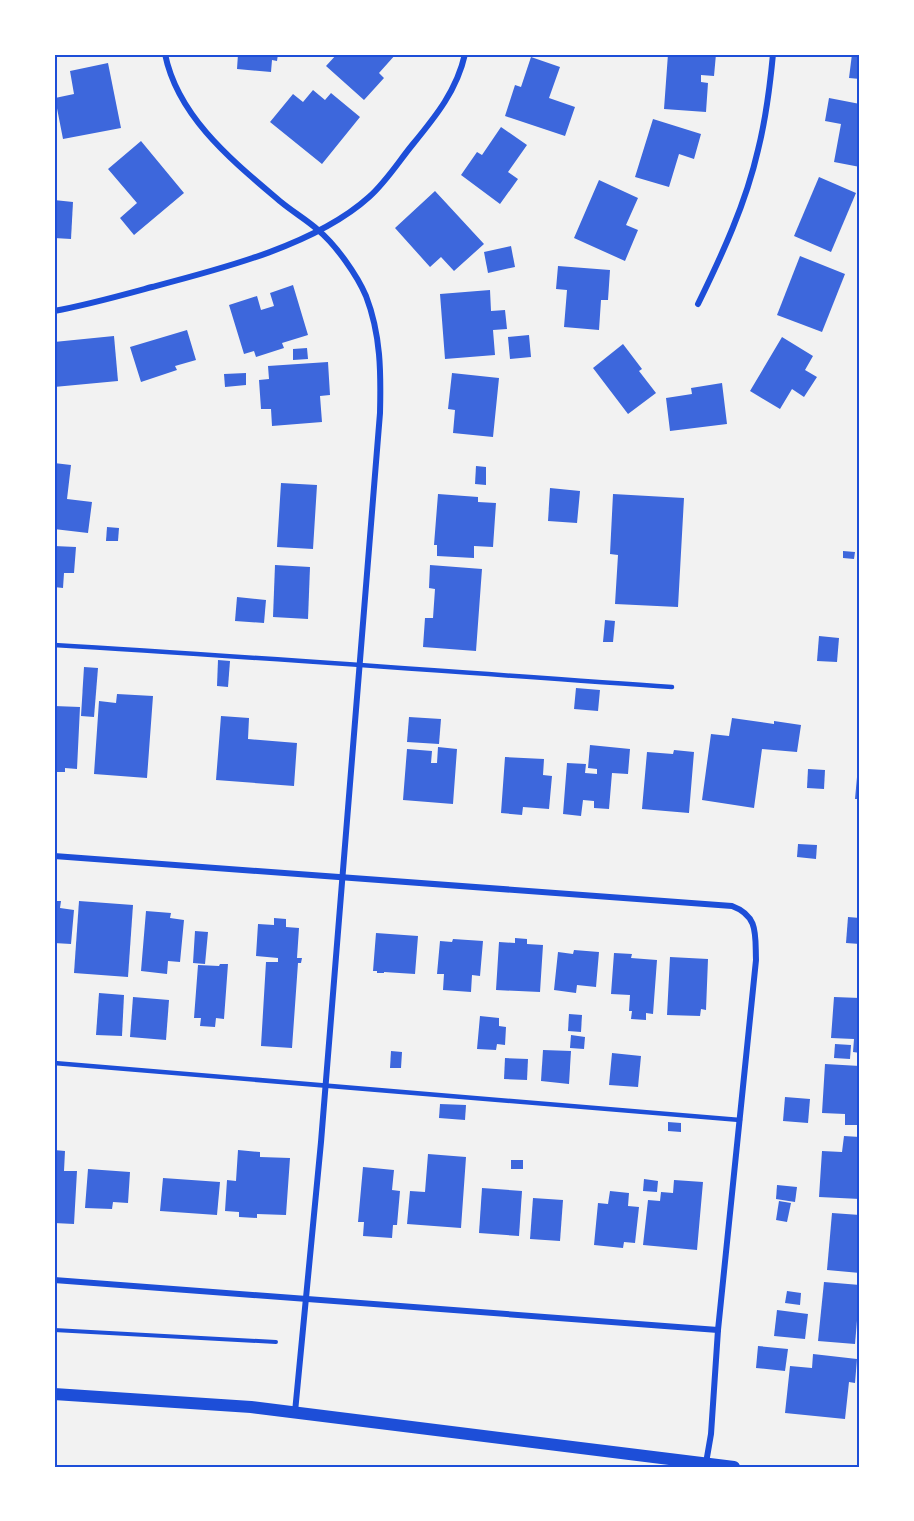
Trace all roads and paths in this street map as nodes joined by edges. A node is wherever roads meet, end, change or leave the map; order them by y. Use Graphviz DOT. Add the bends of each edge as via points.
graph roads {
  1 [pos="165,54"];
  2 [pos="465,54"];
  3 [pos="773,54"];
  4 [pos="319,230"];
  5 [pos="698,304"];
  6 [pos="54,311"];
  7 [pos="54,645"];
  8 [pos="359,666"];
  9 [pos="672,687"];
  10 [pos="54,856"];
  11 [pos="341,879"];
  12 [pos="54,1063"];
  13 [pos="324,1086"];
  14 [pos="740,1120"];
  15 [pos="54,1280"];
  16 [pos="306,1299"];
  17 [pos="54,1330"];
  18 [pos="718,1330"];
  19 [pos="276,1342"];
  20 [pos="54,1394"];
  21 [pos="295,1413"];
  22 [pos="706,1463"];
  23 [pos="734,1467"];
  1 -- 4 [label="street" via="178,94 217,144 283,204"];
  2 -- 4 [label="street" via="452,92 439,113 378,187 345,215"];
  3 -- 5 [label="street" via="758,152 727,241"];
  4 -- 6 [label="street" via="263,254 195,276"];
  4 -- 8 [label="street" via="352,270 365,294 381,364"];
  7 -- 8 [label="lane"];
  8 -- 9 [label="lane"];
  8 -- 11 [label="street"];
  10 -- 11 [label="street"];
  11 -- 13 [label="street"];
  11 -- 14 [label="street" via="732,906 744,910 752,919 756,960"];
  12 -- 13 [label="lane"];
  13 -- 14 [label="lane"];
  13 -- 16 [label="street"];
  14 -- 18 [label="street"];
  15 -- 16 [label="street"];
  16 -- 18 [label="street"];
  16 -- 21 [label="street"];
  17 -- 19 [label="path"];
  18 -- 22 [label="street"];
  20 -- 21 [label="main road"];
  21 -- 22 [label="main road"];
  22 -- 23 [label="main road"];
}
